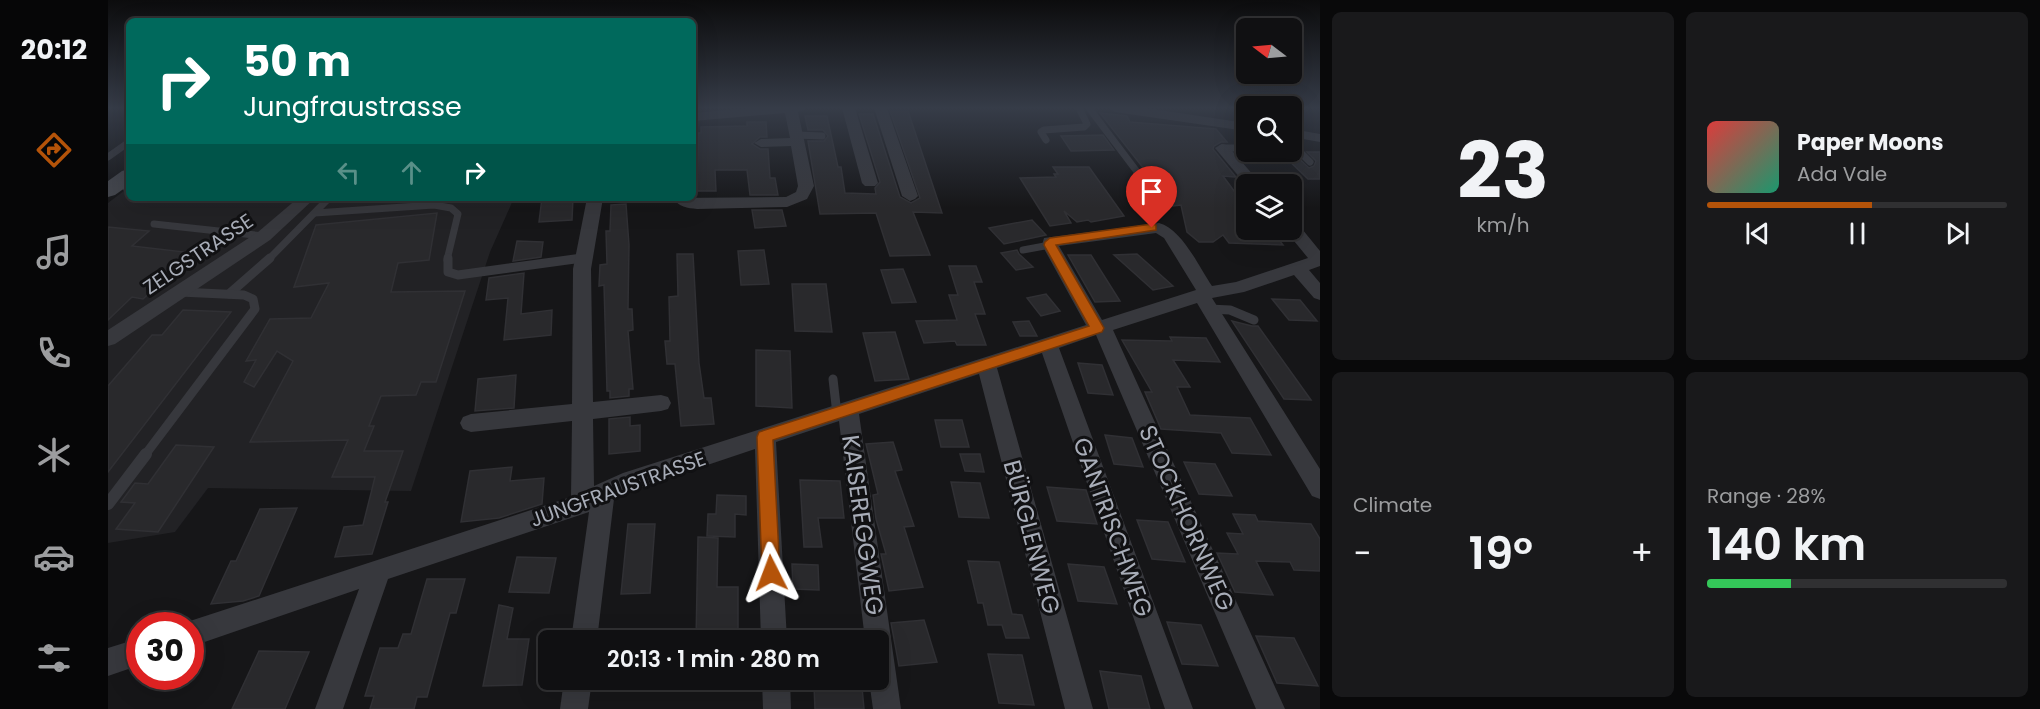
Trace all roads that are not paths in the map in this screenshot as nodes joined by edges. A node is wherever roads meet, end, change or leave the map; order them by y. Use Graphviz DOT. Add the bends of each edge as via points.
graph roads {
  1 [pos="772,141"];
  2 [pos="797,141"];
  3 [pos="858,141"];
  4 [pos="891,141"];
  5 [pos="1114,141"];
  6 [pos="761,142"];
  7 [pos="126,144"];
  8 [pos="1222,148"];
  9 [pos="1236,148"];
  10 [pos="1302,154"];
  11 [pos="108,157"];
  12 [pos="1310,162"];
  13 [pos="1138,173"];
  14 [pos="1245,174"];
  15 [pos="126,177"];
  16 [pos="870,183"];
  17 [pos="126,189"];
  18 [pos="108,191"];
  19 [pos="910,196"];
  20 [pos="594,201"];
  21 [pos="689,201"];
  22 [pos="108,203"];
  23 [pos="310,206"];
  24 [pos="154,224"];
  25 [pos="264,236"];
  26 [pos="1302,239"];
  27 [pos="1050,245"];
  28 [pos="1023,250"];
  29 [pos="583,258"];
  30 [pos="1320,260"];
  31 [pos="1297,268"];
  32 [pos="180,292"];
  33 [pos="229,294"];
  34 [pos="1320,294"];
  35 [pos="1206,299"];
  36 [pos="1254,320"];
  37 [pos="1100,328"];
  38 [pos="108,339"];
  39 [pos="1048,344"];
  40 [pos="986,365"];
  41 [pos="833,379"];
  42 [pos="661,403"];
  43 [pos="582,411"];
  44 [pos="842,412"];
  45 [pos="471,423"];
  46 [pos="765,437"];
  47 [pos="1320,489"];
  48 [pos="593,498"];
  49 [pos="108,504"];
  50 [pos="378,570"];
  51 [pos="204,629"];
  52 [pos="585,630"];
  53 [pos="774,630"];
  54 [pos="876,630"];
  55 [pos="126,656"];
  56 [pos="108,662"];
  57 [pos="577,690"];
  58 [pos="776,690"];
  59 [pos="885,690"];
  60 [pos="329,709"];
  61 [pos="574,709"];
  62 [pos="777,709"];
  63 [pos="887,709"];
  64 [pos="1079,709"];
  65 [pos="1179,709"];
  66 [pos="1271,709"];
  1 -- 6 [label="street"];
  2 -- 21 [label="street" via="806,186 799,199 697,204"];
  3 -- 16 [label="street"];
  4 -- 19 [label="street"];
  5 -- 13 [label="lane"];
  7 -- 11 [label="lane"];
  8 -- 9 [label="lane"];
  8 -- 14 [label="street"];
  10 -- 12 [label="lane"];
  15 -- 18 [label="main road"];
  17 -- 22 [label="main road"];
  20 -- 29 [label="street"];
  23 -- 25 [label="street, ZELGSTRASSE"];
  23 -- 29 [label="lane" via="451,208 458,214 446,264 448,272 458,275"];
  23 -- 33 [label="lane" via="260,268"];
  24 -- 25 [label="lane"];
  25 -- 32 [label="street, ZELGSTRASSE"];
  26 -- 30 [label="street"];
  27 -- 28 [label="lane"];
  27 -- 35 [label="street" via="1054,240 1159,228 1170,235"];
  27 -- 37 [label="street, STOCKHORNWEG"];
  29 -- 43 [label="street"];
  30 -- 31 [label="street, JUNGFRAUSTRASSE"];
  31 -- 34 [label="street"];
  31 -- 35 [label="street, JUNGFRAUSTRASSE"];
  32 -- 33 [label="lane"];
  32 -- 38 [label="street, ZELGSTRASSE"];
  33 -- 49 [label="lane" via="253,299 255,309"];
  35 -- 36 [label="lane"];
  35 -- 37 [label="street, JUNGFRAUSTRASSE"];
  35 -- 47 [label="street"];
  37 -- 39 [label="street, JUNGFRAUSTRASSE"];
  37 -- 66 [label="street, STOCKHORNWEG"];
  39 -- 40 [label="street, JUNGFRAUSTRASSE"];
  39 -- 65 [label="street, GANTRISCHWEG"];
  40 -- 44 [label="street, JUNGFRAUSTRASSE"];
  40 -- 64 [label="street, BÜRGLENWEG"];
  41 -- 44 [label="lane"];
  42 -- 43 [label="street"];
  43 -- 45 [label="street"];
  43 -- 48 [label="street"];
  44 -- 46 [label="street, JUNGFRAUSTRASSE"];
  44 -- 54 [label="street, KAISEREGGWEG"];
  46 -- 48 [label="street, JUNGFRAUSTRASSE" via="623,483"];
  46 -- 53 [label="street"];
  48 -- 50 [label="street, JUNGFRAUSTRASSE"];
  48 -- 52 [label="street"];
  50 -- 51 [label="street, JUNGFRAUSTRASSE"];
  50 -- 60 [label="street"];
  55 -- 56 [label="street"];
  57 -- 61 [label="street"];
  58 -- 62 [label="street"];
  59 -- 63 [label="street"];
}
